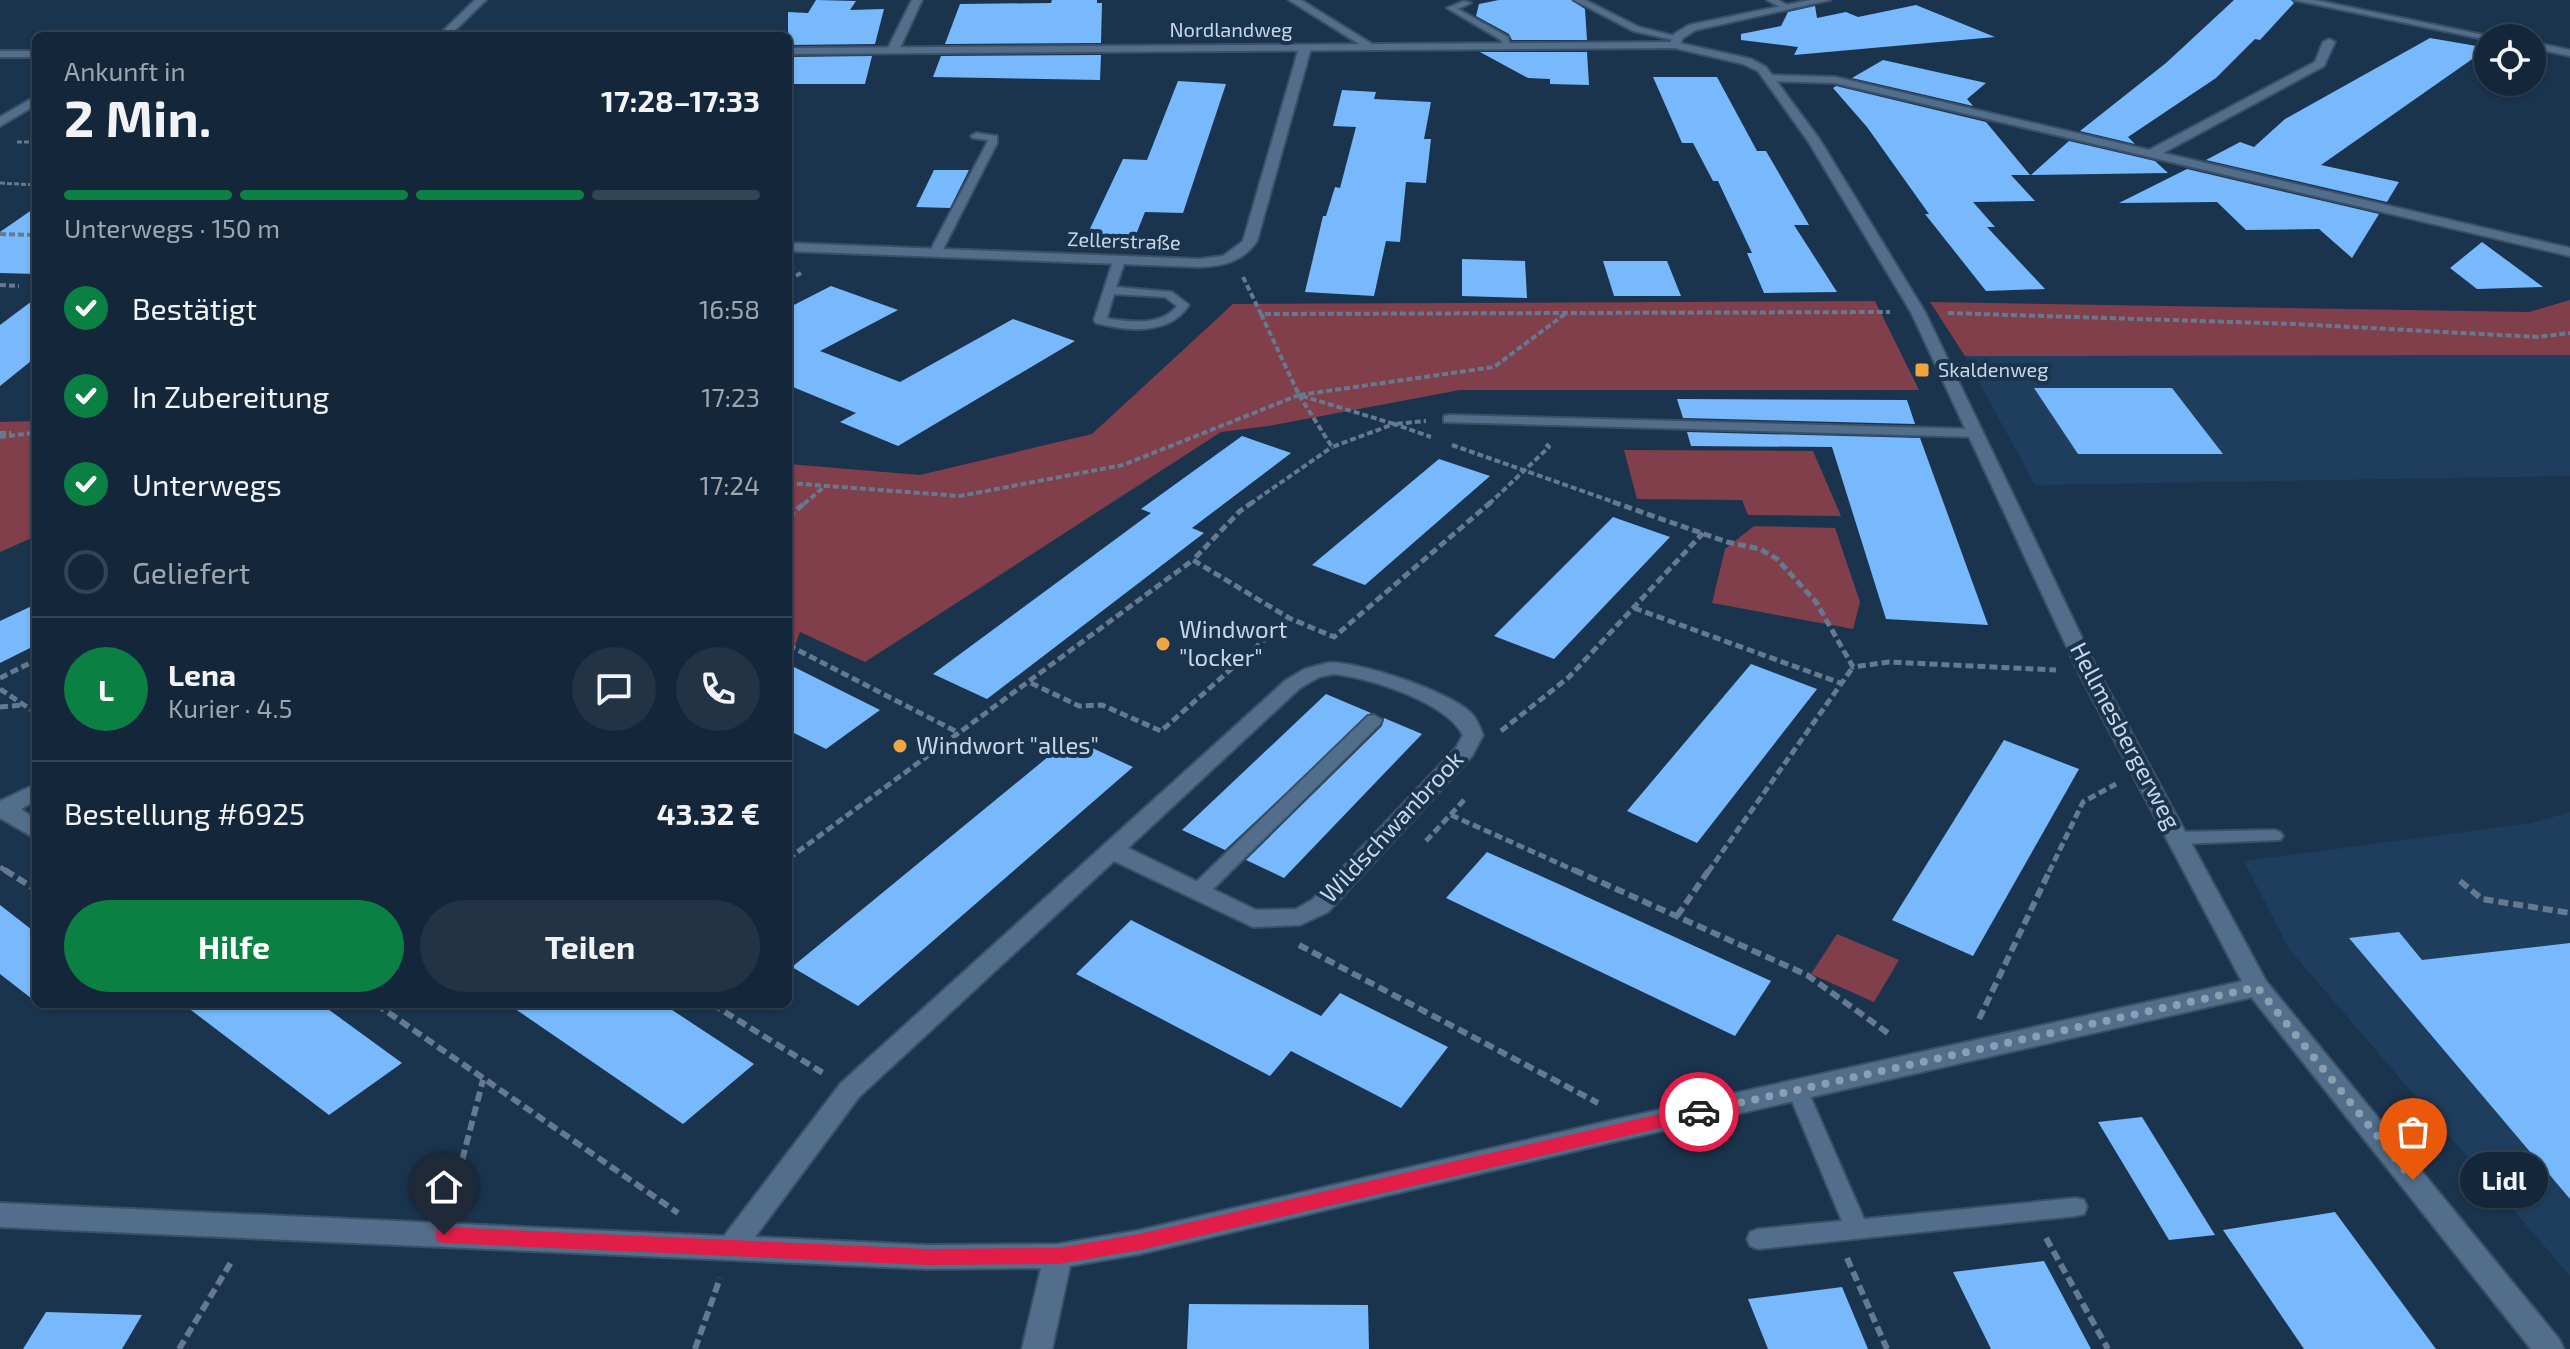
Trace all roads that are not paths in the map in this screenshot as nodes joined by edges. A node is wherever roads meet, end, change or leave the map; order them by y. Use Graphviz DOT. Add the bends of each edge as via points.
graph roads {
  1 [pos="481,0"];
  2 [pos="917,0"];
  3 [pos="1294,0"];
  4 [pos="1578,0"];
  5 [pos="1771,0"];
  6 [pos="1825,0"];
  7 [pos="2299,0"];
  8 [pos="1467,3"];
  9 [pos="1787,7"];
  10 [pos="447,32"];
  11 [pos="2474,34"];
  12 [pos="1676,41"];
  13 [pos="2329,42"];
  14 [pos="1507,46"];
  15 [pos="1371,47"];
  16 [pos="1305,48"];
  17 [pos="2546,48"];
  18 [pos="893,50"];
  19 [pos="792,51"];
  20 [pos="2570,53"];
  21 [pos="0,54"];
  22 [pos="32,54"];
  23 [pos="1770,78"];
  24 [pos="32,102"];
  25 [pos="0,122"];
  26 [pos="976,136"];
  27 [pos="2149,155"];
  28 [pos="792,247"];
  29 [pos="2570,252"];
  30 [pos="935,253"];
  31 [pos="1119,261"];
  32 [pos="1110,290"];
  33 [pos="1449,419"];
  34 [pos="1975,433"];
  35 [pos="1374,720"];
  36 [pos="32,793"];
  37 [pos="3,809"];
  38 [pos="32,828"];
  39 [pos="2274,836"];
  40 [pos="2179,838"];
  41 [pos="1112,850"];
  42 [pos="1198,892"];
  43 [pos="2257,987"];
  44 [pos="1797,1089"];
  45 [pos="2076,1207"];
  46 [pos="0,1215"];
  47 [pos="1846,1230"];
  48 [pos="1758,1239"];
  49 [pos="730,1249"];
  50 [pos="1058,1256"];
  51 [pos="1037,1349"];
  52 [pos="2549,1349"];
  1 -- 10 [label="street"];
  2 -- 18 [label="street"];
  3 -- 15 [label="street"];
  4 -- 12 [label="lane" via="1636,29"];
  5 -- 9 [label="lane"];
  6 -- 9 [label="street, Nordlandweg"];
  7 -- 11 [label="street"];
  8 -- 14 [label="lane" via="1451,8 1505,39"];
  9 -- 12 [label="street, Nordlandweg" via="1693,27"];
  12 -- 14 [label="street, Nordlandweg"];
  12 -- 23 [label="street, Nordlandweg" via="1747,61"];
  13 -- 27 [label="street" via="2320,64"];
  14 -- 15 [label="street, Nordlandweg"];
  15 -- 16 [label="street, Nordlandweg"];
  16 -- 18 [label="street, Nordlandweg"];
  16 -- 31 [label="street, Zellerstraße" via="1245,251 1199,263"];
  17 -- 20 [label="street"];
  18 -- 19 [label="street, Nordlandweg"];
  21 -- 22 [label="street"];
  23 -- 27 [label="street" via="1835,80"];
  23 -- 34 [label="street, Hellmesbergerweg" via="1814,140 1918,312"];
  24 -- 25 [label="street"];
  26 -- 30 [label="lane" via="993,138 992,143"];
  27 -- 29 [label="street"];
  28 -- 30 [label="street, Zellerstraße"];
  30 -- 31 [label="street, Zellerstraße"];
  31 -- 32 [label="lane"];
  32 -- 32 [label="lane" via="1100,317 1105,322 1161,322 1172,319 1183,305 1168,294"];
  33 -- 34 [label="lane"];
  34 -- 40 [label="street, Hellmesbergerweg" via="2088,671"];
  35 -- 42 [label="lane"];
  36 -- 37 [label="street"];
  37 -- 38 [label="street"];
  39 -- 40 [label="lane"];
  40 -- 43 [label="street, Hellmesbergerweg"];
  41 -- 42 [label="street, Wildschwanbrook"];
  41 -- 42 [label="street, Wildschwanbrook" via="1311,672 1335,667 1360,671 1464,718 1473,735 1465,751 1320,906 1300,917 1253,919"];
  41 -- 49 [label="street, Wildschwanbrook" via="850,1090"];
  43 -- 44 [label="street"];
  43 -- 52 [label="street, Hellmesbergerweg"];
  44 -- 47 [label="lane"];
  44 -- 50 [label="street" via="1140,1242"];
  45 -- 47 [label="lane"];
  46 -- 49 [label="street"];
  47 -- 48 [label="lane"];
  49 -- 50 [label="street"];
  50 -- 51 [label="street"];
}
